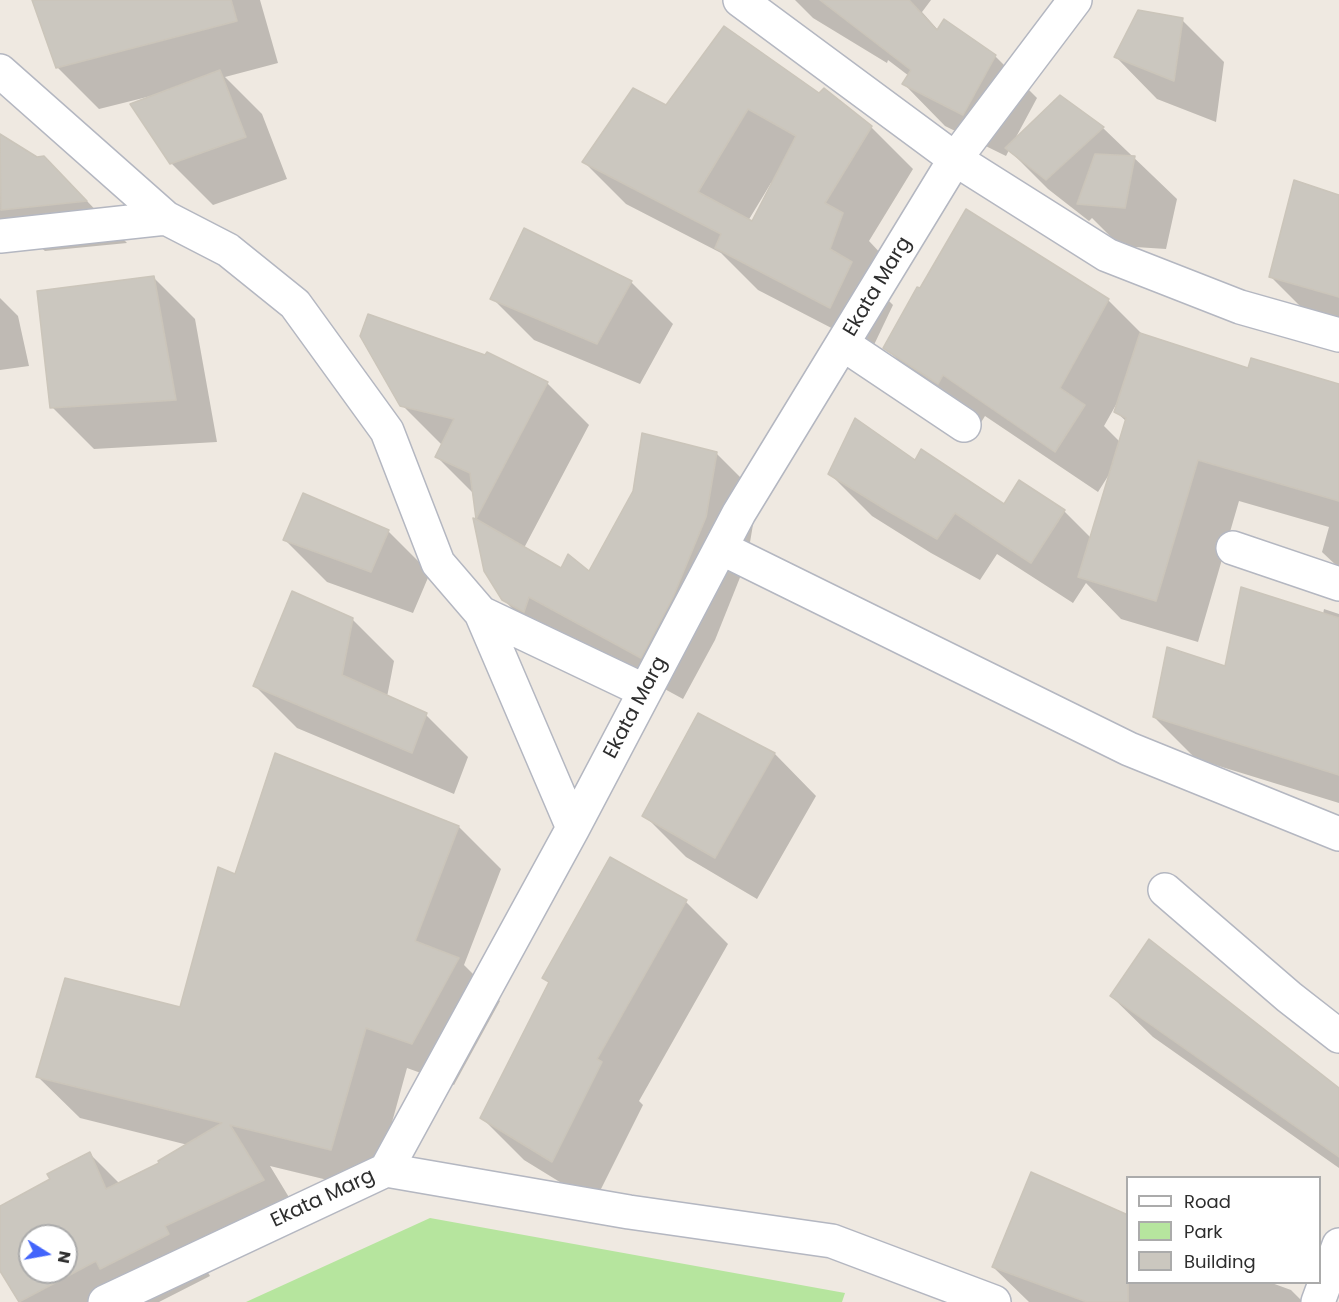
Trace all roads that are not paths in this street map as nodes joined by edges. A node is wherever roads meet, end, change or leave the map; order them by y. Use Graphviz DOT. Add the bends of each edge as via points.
graph roads {
  1 [pos="740,0"];
  2 [pos="1075,0"];
  3 [pos="0,71"];
  4 [pos="955,159"];
  5 [pos="166,218"];
  6 [pos="0,236"];
  7 [pos="1339,335"];
  8 [pos="843,344"];
  9 [pos="964,425"];
  10 [pos="721,548"];
  11 [pos="1233,548"];
  12 [pos="1339,584"];
  13 [pos="481,613"];
  14 [pos="645,691"];
  15 [pos="573,828"];
  16 [pos="1339,834"];
  17 [pos="1165,890"];
  18 [pos="1339,1036"];
  19 [pos="386,1170"];
  20 [pos="1339,1245"];
  21 [pos="105,1302"];
  22 [pos="994,1302"];
  23 [pos="1318,1302"];
  1 -- 4 [label="street"];
  2 -- 4 [label="street, Ekata Marg"];
  3 -- 5 [label="street"];
  4 -- 7 [label="street" via="1107,255 1240,306"];
  4 -- 8 [label="street, Ekata Marg"];
  5 -- 6 [label="street"];
  5 -- 13 [label="street" via="228,250 295,304 387,430 438,562"];
  8 -- 9 [label="street"];
  8 -- 10 [label="street, Ekata Marg"];
  10 -- 14 [label="street, Ekata Marg"];
  10 -- 16 [label="street" via="1129,749"];
  11 -- 12 [label="street"];
  13 -- 14 [label="street"];
  13 -- 15 [label="street"];
  14 -- 15 [label="street, Ekata Marg"];
  15 -- 19 [label="street, Ekata Marg"];
  17 -- 18 [label="street"];
  19 -- 21 [label="street, Ekata Marg"];
  19 -- 22 [label="street" via="629,1212 832,1241"];
  20 -- 23 [label="street"];
}
